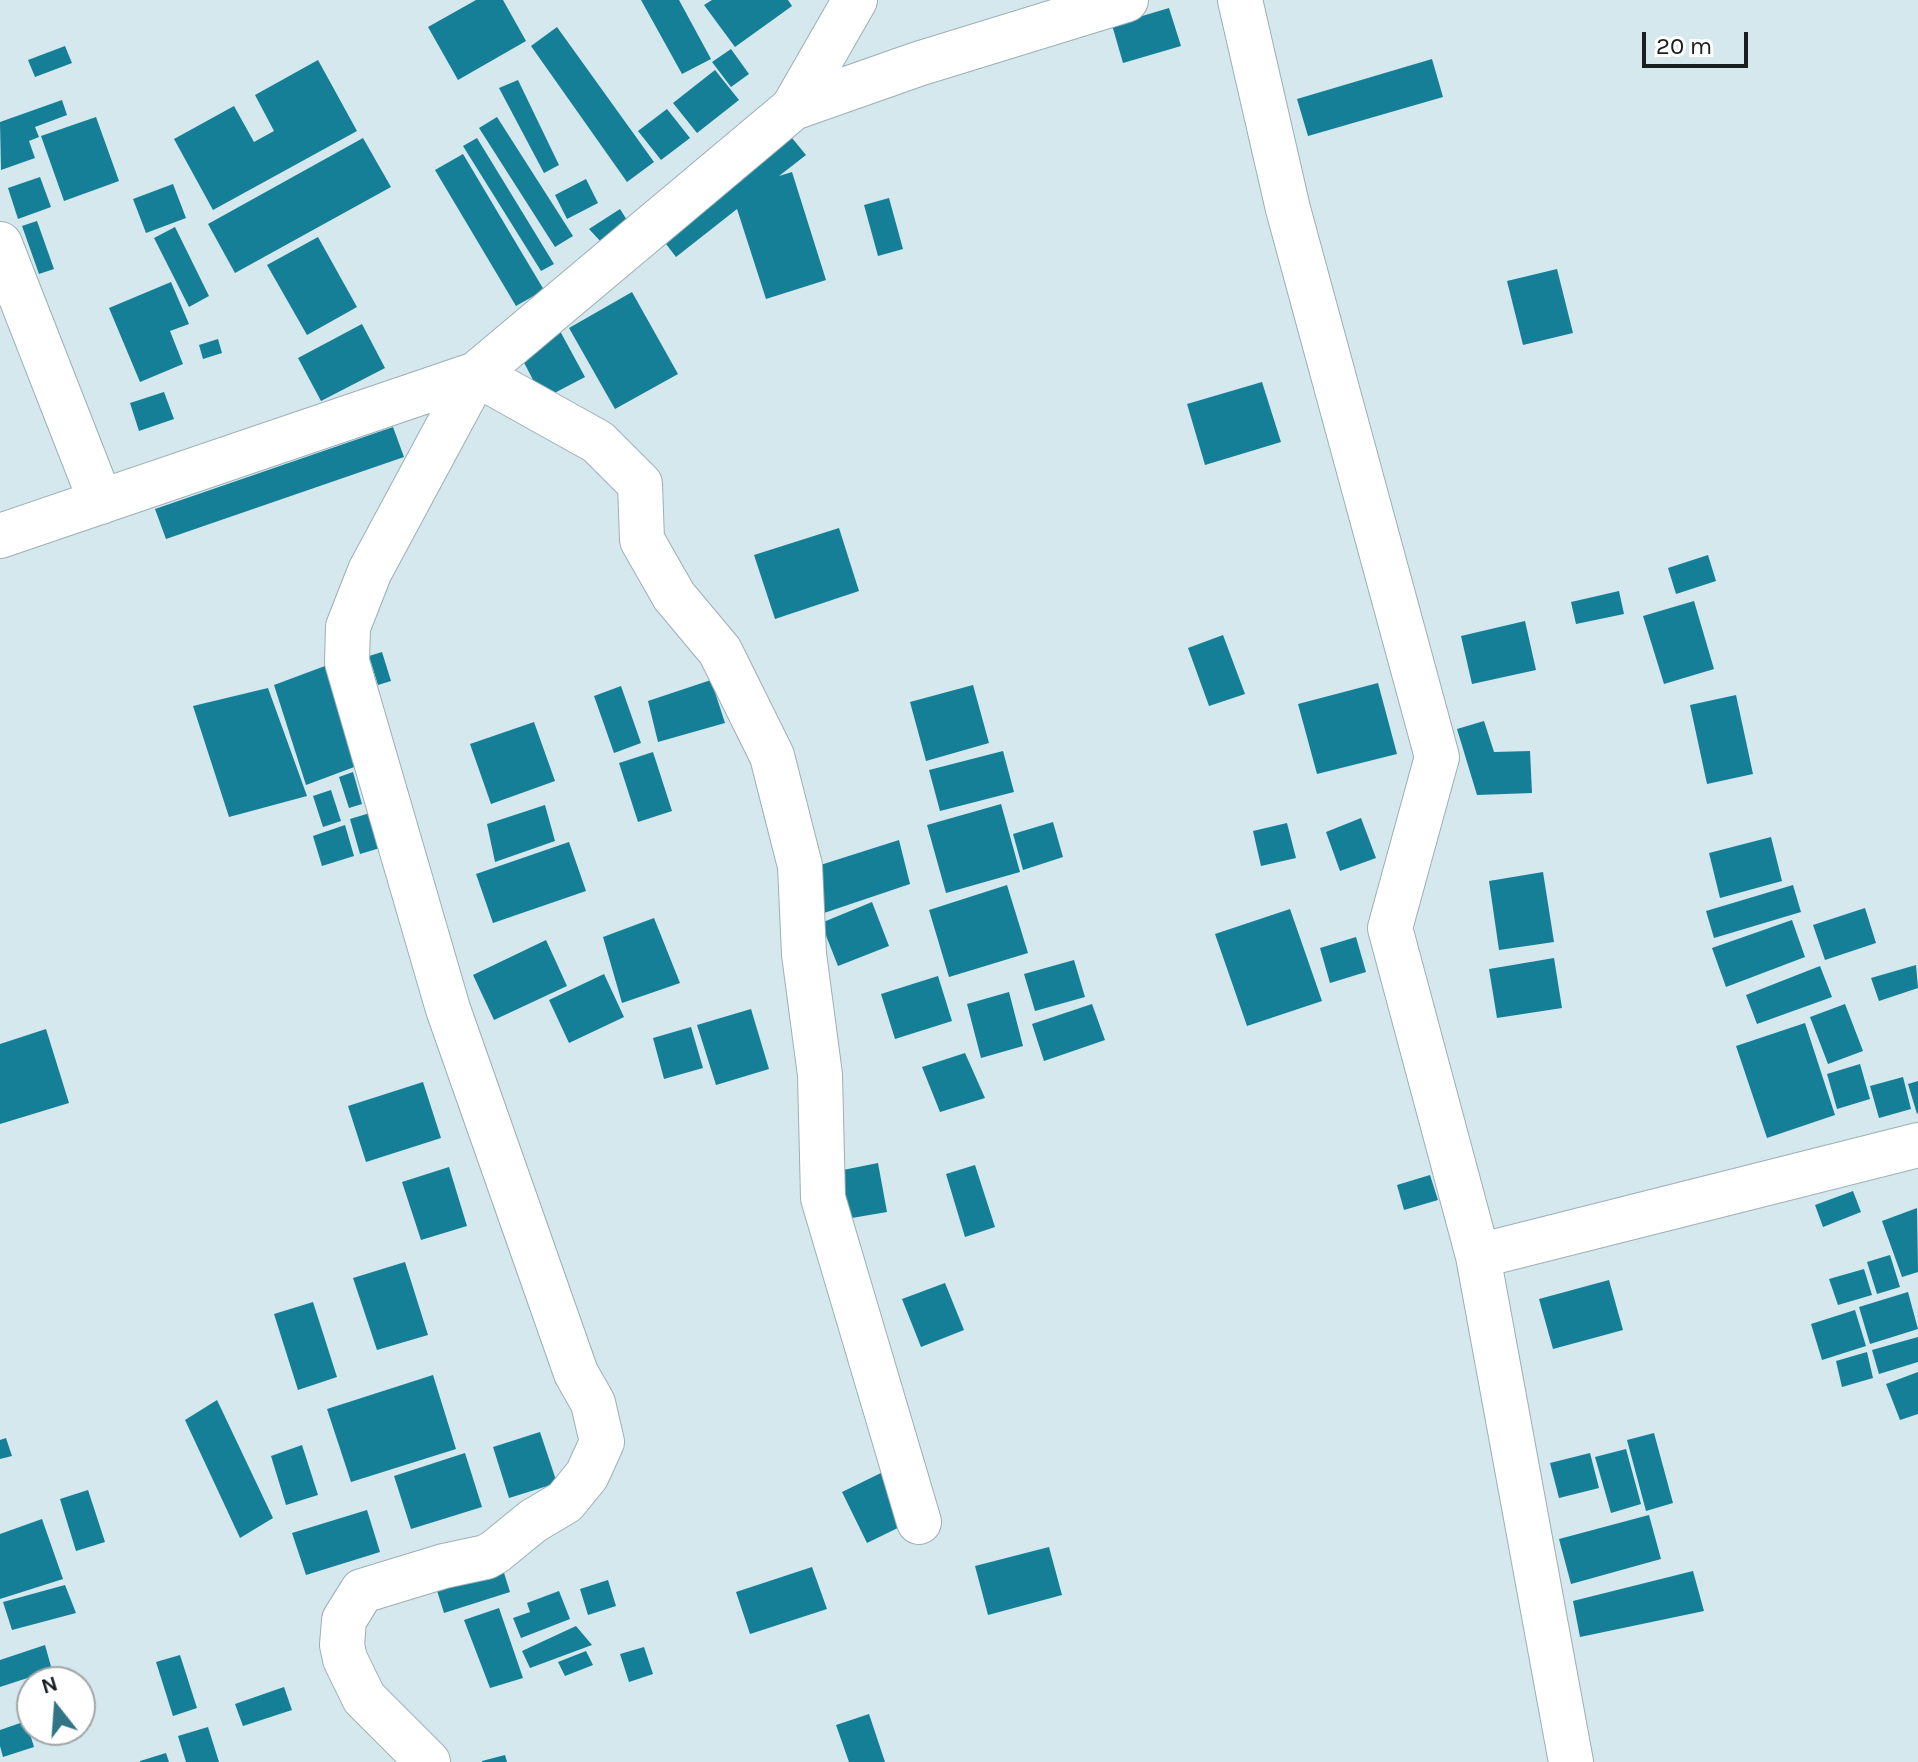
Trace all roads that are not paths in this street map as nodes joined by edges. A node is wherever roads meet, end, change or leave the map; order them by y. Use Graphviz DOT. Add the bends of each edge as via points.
graph roads {
  1 [pos="855,0"];
  2 [pos="1126,0"];
  3 [pos="1240,0"];
  4 [pos="793,108"];
  5 [pos="0,244"];
  6 [pos="476,374"];
  7 [pos="101,502"];
  8 [pos="0,536"];
  9 [pos="1918,1145"];
  10 [pos="1478,1256"];
  11 [pos="919,1522"];
  12 [pos="428,1762"];
  13 [pos="1571,1762"];
  1 -- 4 [label="street"];
  2 -- 4 [label="street"];
  3 -- 10 [label="street" via="1288,209 1437,757 1390,928"];
  4 -- 6 [label="street"];
  5 -- 7 [label="street"];
  6 -- 7 [label="street"];
  6 -- 11 [label="street" via="598,442 640,484 642,540 674,596 720,651 772,756 800,866 804,954 820,1075 823,1198"];
  6 -- 12 [label="street" via="370,571 348,627 347,662 448,1009 576,1373 593,1403 602,1442 587,1475 565,1502 495,1552 362,1591 344,1620 345,1659 364,1698"];
  7 -- 8 [label="street"];
  9 -- 10 [label="street"];
  10 -- 13 [label="street"];
}
